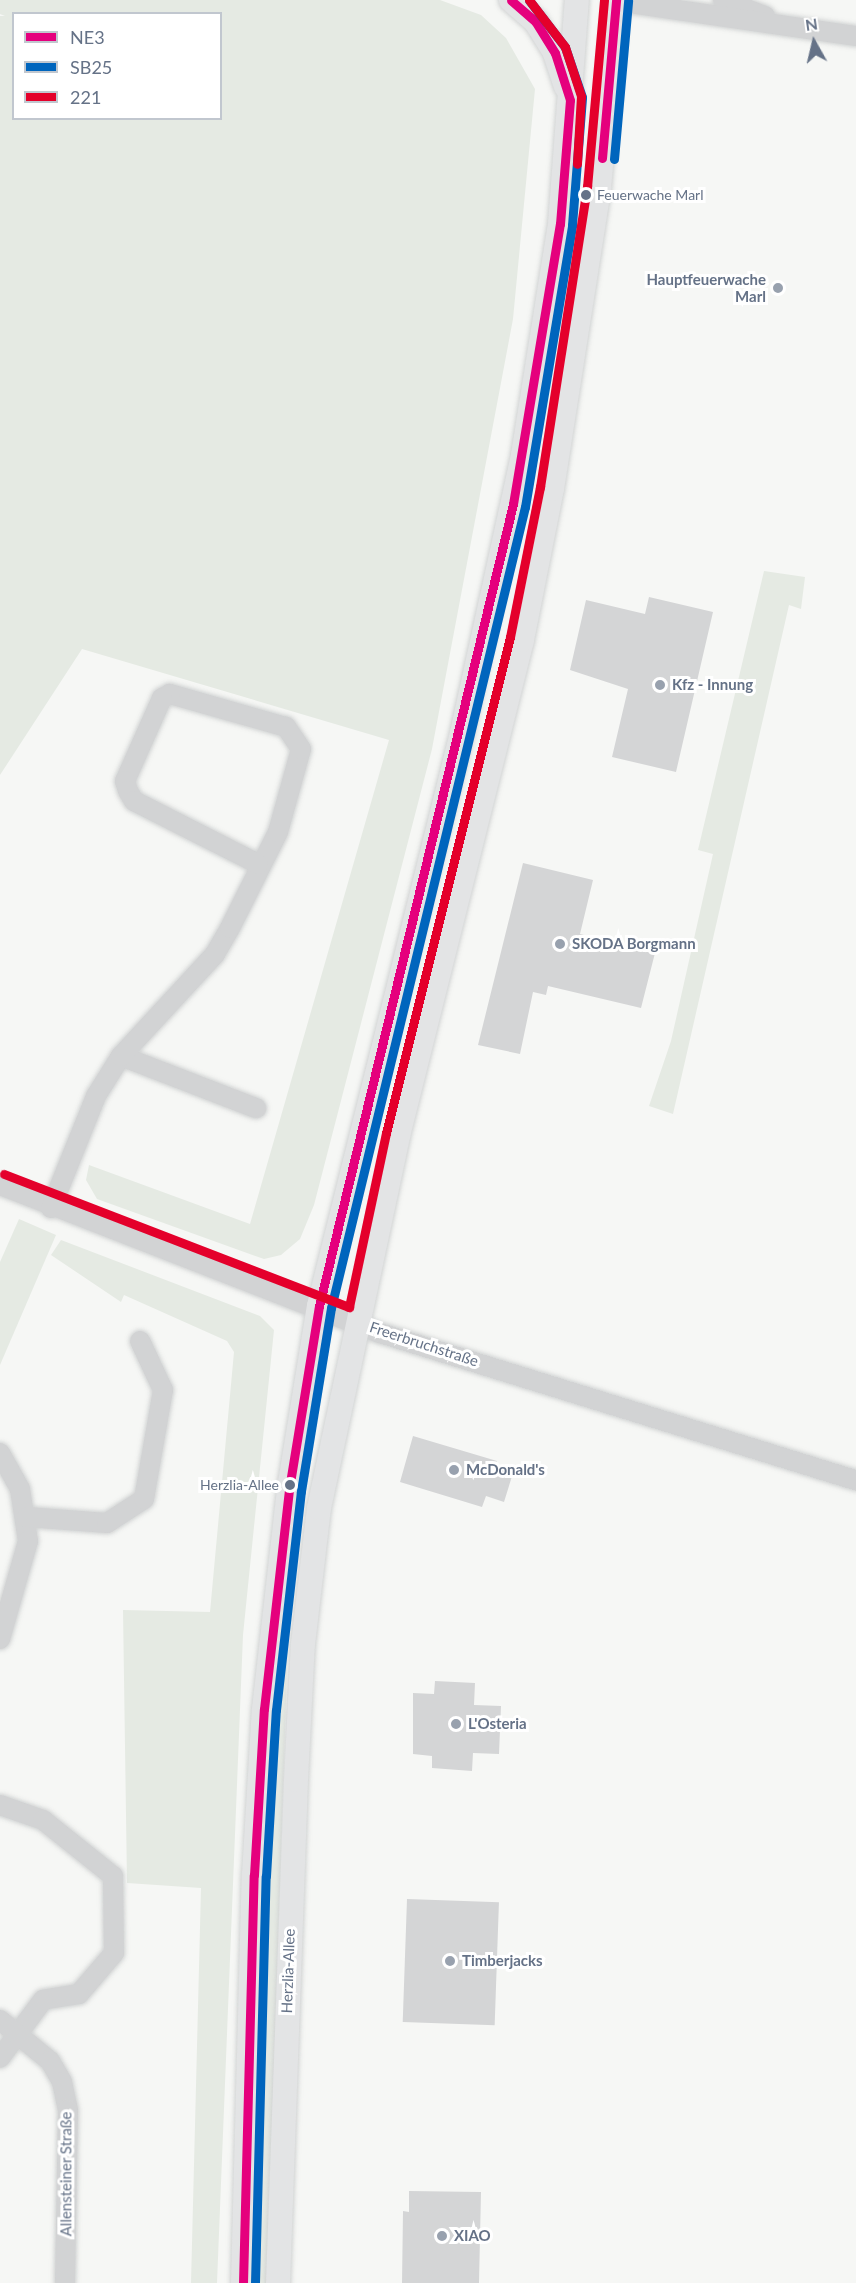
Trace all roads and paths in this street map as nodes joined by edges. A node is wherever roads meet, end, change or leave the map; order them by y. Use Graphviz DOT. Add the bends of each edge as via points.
graph roads {
  1 [pos="511,0"];
  2 [pos="577,0"];
  3 [pos="615,0"];
  4 [pos="723,0"];
  5 [pos="789,26"];
  6 [pos="856,36"];
  7 [pos="570,100"];
  8 [pos="258,864"];
  9 [pos="121,1056"];
  10 [pos="256,1108"];
  11 [pos="0,1185"];
  12 [pos="51,1208"];
  13 [pos="319,1306"];
  14 [pos="358,1323"];
  15 [pos="140,1341"];
  16 [pos="0,1453"];
  17 [pos="856,1480"];
  18 [pos="27,1517"];
  19 [pos="0,1639"];
  20 [pos="0,1805"];
  21 [pos="0,2020"];
  22 [pos="19,2034"];
  23 [pos="0,2058"];
  24 [pos="65,2283"];
  25 [pos="243,2283"];
  26 [pos="278,2283"];
  1 -- 7 [label="main road" via="536,22 555,53"];
  2 -- 7 [label="main road"];
  3 -- 5 [label="street"];
  3 -- 14 [label="main road, Herzlia-Allee" via="599,188 552,489 522,640 398,1136"];
  4 -- 5 [label="street"];
  5 -- 6 [label="street"];
  7 -- 13 [label="main road" via="560,224 513,504"];
  8 -- 8 [label="street" via="278,832 301,749 286,727 170,694 162,698 125,781 128,791 134,801"];
  8 -- 9 [label="street" via="215,954"];
  9 -- 10 [label="street"];
  9 -- 12 [label="street" via="96,1096"];
  11 -- 12 [label="street, Freerbruchstraße"];
  12 -- 13 [label="street, Freerbruchstraße"];
  13 -- 14 [label="street, Freerbruchstraße"];
  13 -- 25 [label="main road" via="288,1489 264,1709"];
  14 -- 17 [label="street, Freerbruchstraße"];
  14 -- 26 [label="main road, Herzlia-Allee" via="319,1508 303,1644"];
  15 -- 18 [label="street" via="163,1390 144,1499 107,1523"];
  16 -- 18 [label="street" via="20,1489"];
  18 -- 19 [label="street" via="24,1569"];
  20 -- 22 [label="street" via="43,1820 113,1876 114,1953 79,1994 43,2000"];
  21 -- 22 [label="street, Allensteiner Straße"];
  22 -- 23 [label="street"];
  22 -- 24 [label="street, Allensteiner Straße" via="50,2061 68,2110"];
}
